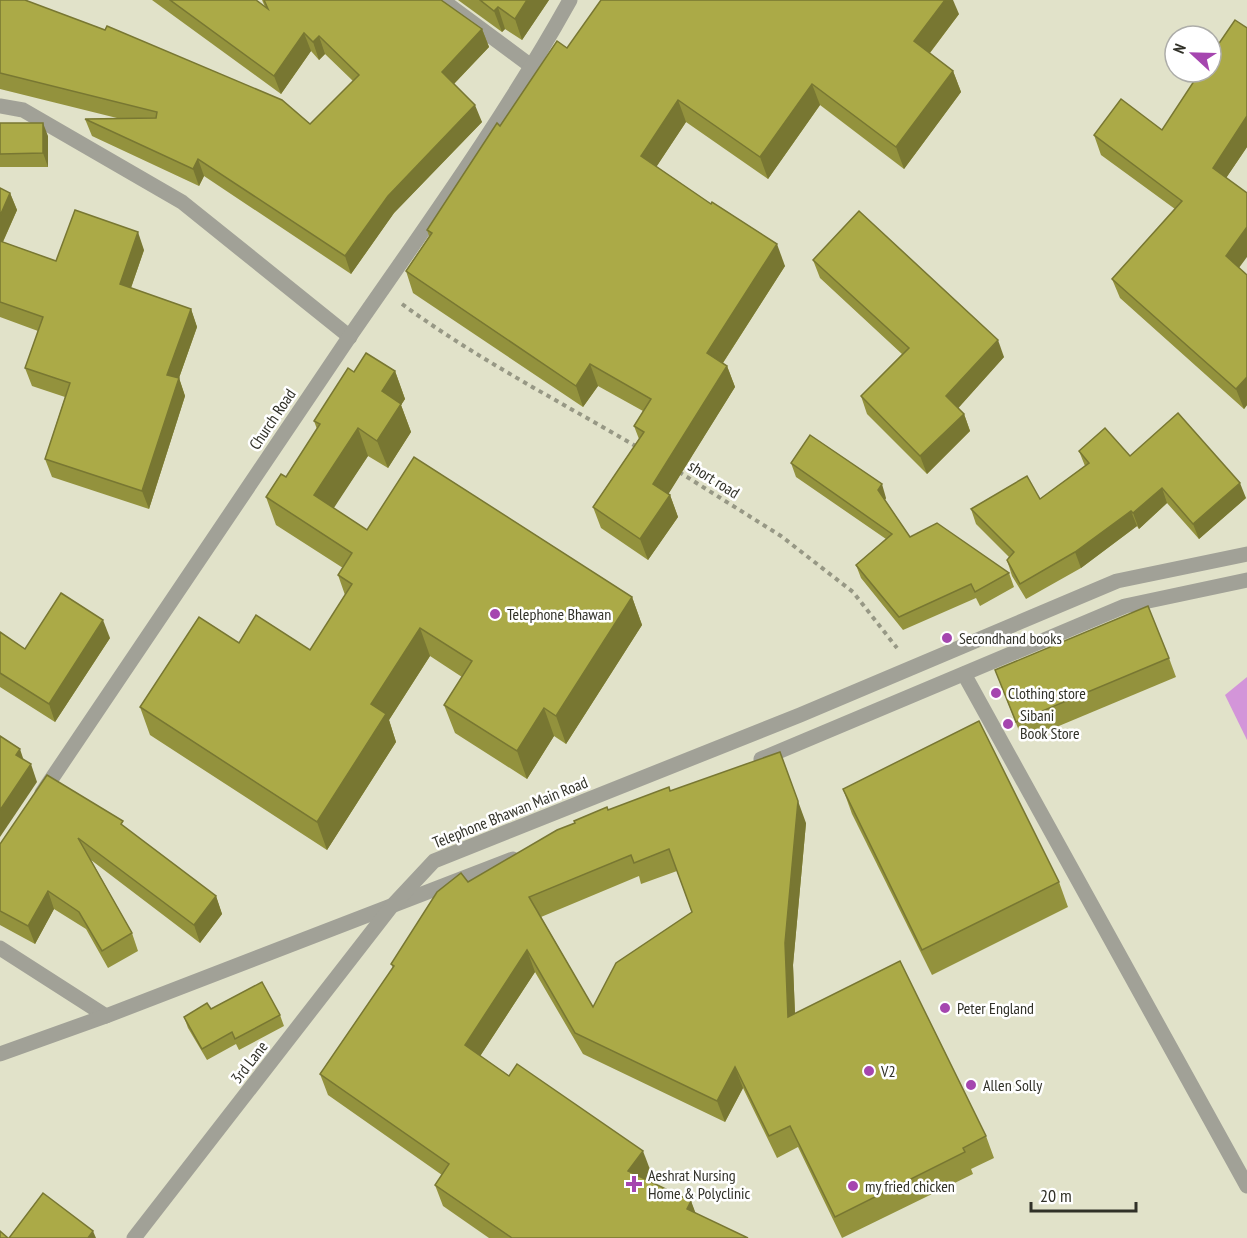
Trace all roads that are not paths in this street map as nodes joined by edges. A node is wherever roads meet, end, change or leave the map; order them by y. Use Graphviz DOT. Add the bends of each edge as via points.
graph roads {
  1 [pos="442,0"];
  2 [pos="570,0"];
  3 [pos="531,66"];
  4 [pos="0,106"];
  5 [pos="350,337"];
  6 [pos="1247,554"];
  7 [pos="1247,580"];
  8 [pos="964,674"];
  9 [pos="744,766"];
  10 [pos="33,806"];
  11 [pos="522,856"];
  12 [pos="391,907"];
  13 [pos="0,948"];
  14 [pos="106,1016"];
  15 [pos="0,1054"];
  16 [pos="1247,1186"];
  17 [pos="134,1238"];
  1 -- 3 [label="street"];
  2 -- 3 [label="street, Church Road"];
  3 -- 5 [label="street, Church Road"];
  4 -- 5 [label="street" via="23,110 182,202"];
  5 -- 10 [label="street, Church Road"];
  6 -- 12 [label="street, Telephone Bhawan Main Road" via="1117,581 789,720 434,861"];
  7 -- 8 [label="street" via="1125,606"];
  8 -- 9 [label="street"];
  8 -- 16 [label="street"];
  11 -- 12 [label="street"];
  12 -- 14 [label="street"];
  12 -- 17 [label="street, 3rd Lane"];
  13 -- 14 [label="street"];
  14 -- 15 [label="street"];
}
